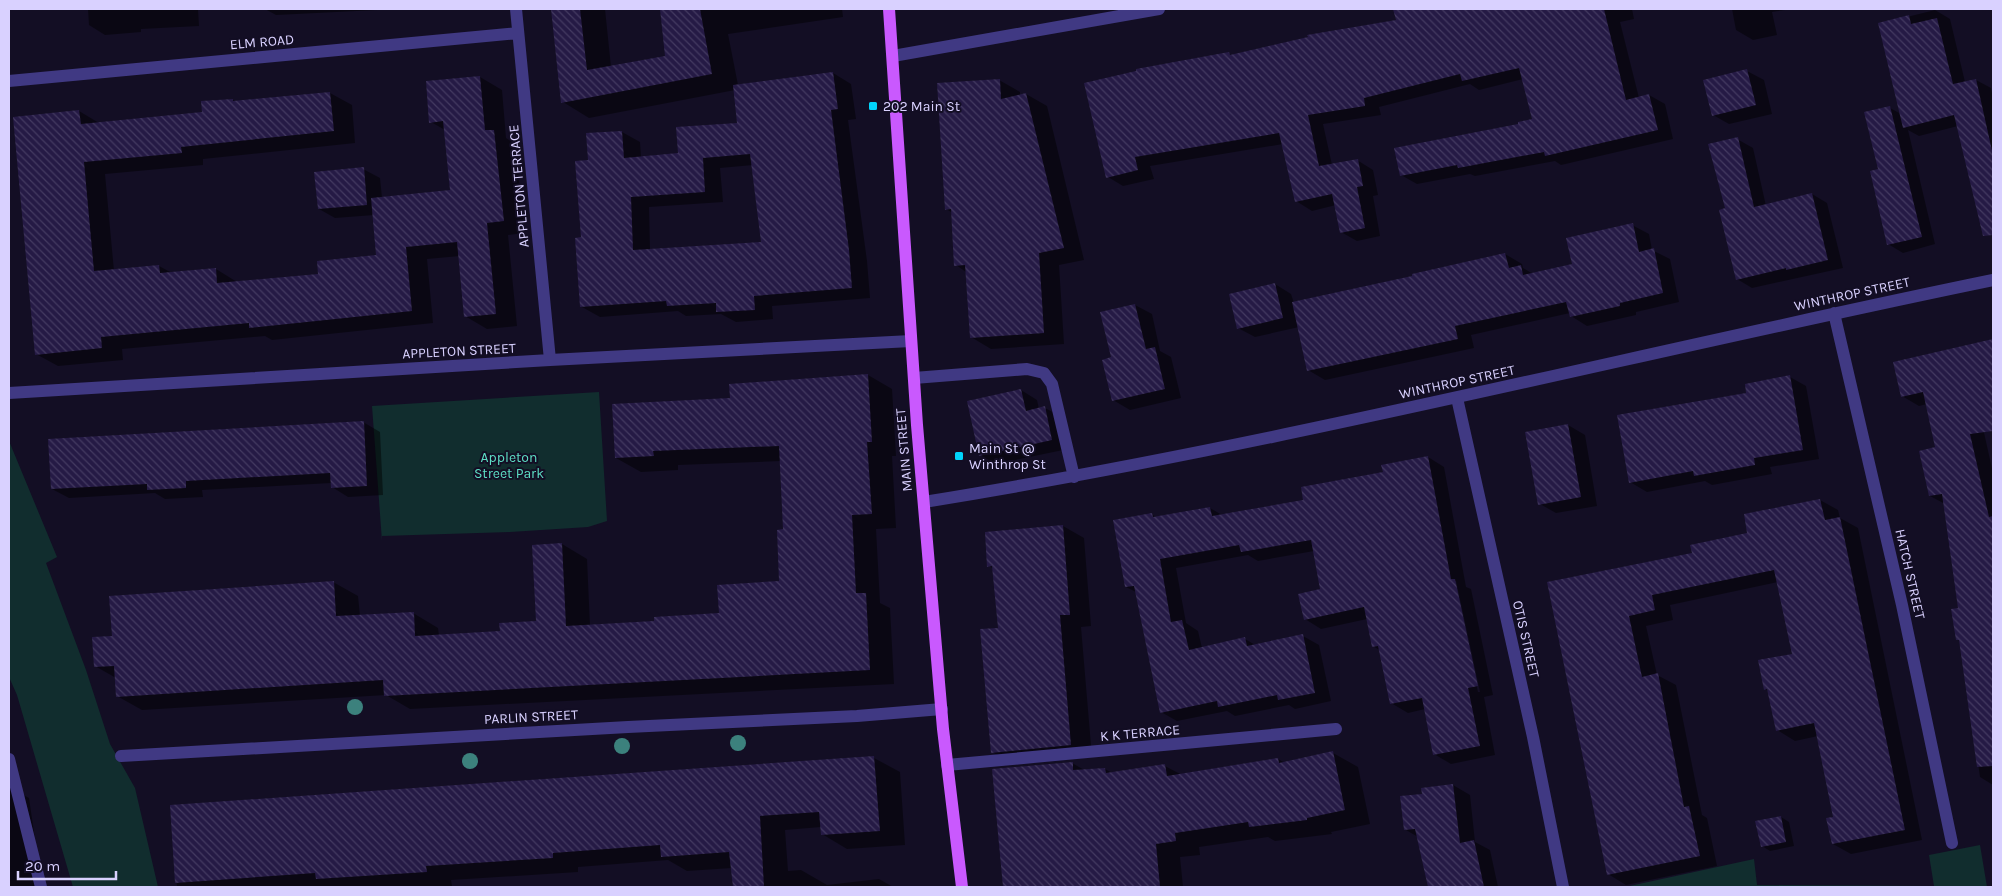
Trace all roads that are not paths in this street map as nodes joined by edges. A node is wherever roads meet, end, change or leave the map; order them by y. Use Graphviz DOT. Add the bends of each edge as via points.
graph roads {
  1 [pos="516,9"];
  2 [pos="889,9"];
  3 [pos="1160,9"];
  4 [pos="518,33"];
  5 [pos="893,56"];
  6 [pos="9,81"];
  7 [pos="1993,280"];
  8 [pos="1834,313"];
  9 [pos="911,341"];
  10 [pos="550,360"];
  11 [pos="914,378"];
  12 [pos="9,393"];
  13 [pos="1456,398"];
  14 [pos="1074,477"];
  15 [pos="924,502"];
  16 [pos="942,709"];
  17 [pos="1336,729"];
  18 [pos="121,756"];
  19 [pos="9,759"];
  20 [pos="947,765"];
  21 [pos="1952,843"];
  22 [pos="41,887"];
  23 [pos="962,887"];
  24 [pos="1563,887"];
  1 -- 4 [label="street, APPLETON TERRACE"];
  2 -- 5 [label="main road, MAIN STREET"];
  3 -- 5 [label="street"];
  4 -- 6 [label="street, ELM ROAD"];
  4 -- 10 [label="street, APPLETON TERRACE"];
  5 -- 9 [label="main road, MAIN STREET"];
  7 -- 8 [label="street, WINTHROP STREET"];
  8 -- 13 [label="street, WINTHROP STREET"];
  8 -- 21 [label="street, HATCH STREET" via="1902,605"];
  9 -- 10 [label="street, APPLETON STREET"];
  9 -- 11 [label="main road, MAIN STREET"];
  10 -- 12 [label="street, APPLETON STREET"];
  11 -- 14 [label="street" via="1027,369 1044,373 1052,384"];
  11 -- 15 [label="main road, MAIN STREET"];
  13 -- 14 [label="street, WINTHROP STREET"];
  13 -- 24 [label="street, OTIS STREET" via="1533,737"];
  14 -- 15 [label="street, WINTHROP STREET"];
  15 -- 16 [label="main road, MAIN STREET"];
  16 -- 18 [label="street, PARLIN STREET"];
  16 -- 20 [label="main road, MAIN STREET"];
  17 -- 20 [label="street, K K TERRACE"];
  19 -- 22 [label="street"];
  20 -- 23 [label="main road, MAIN STREET"];
}
